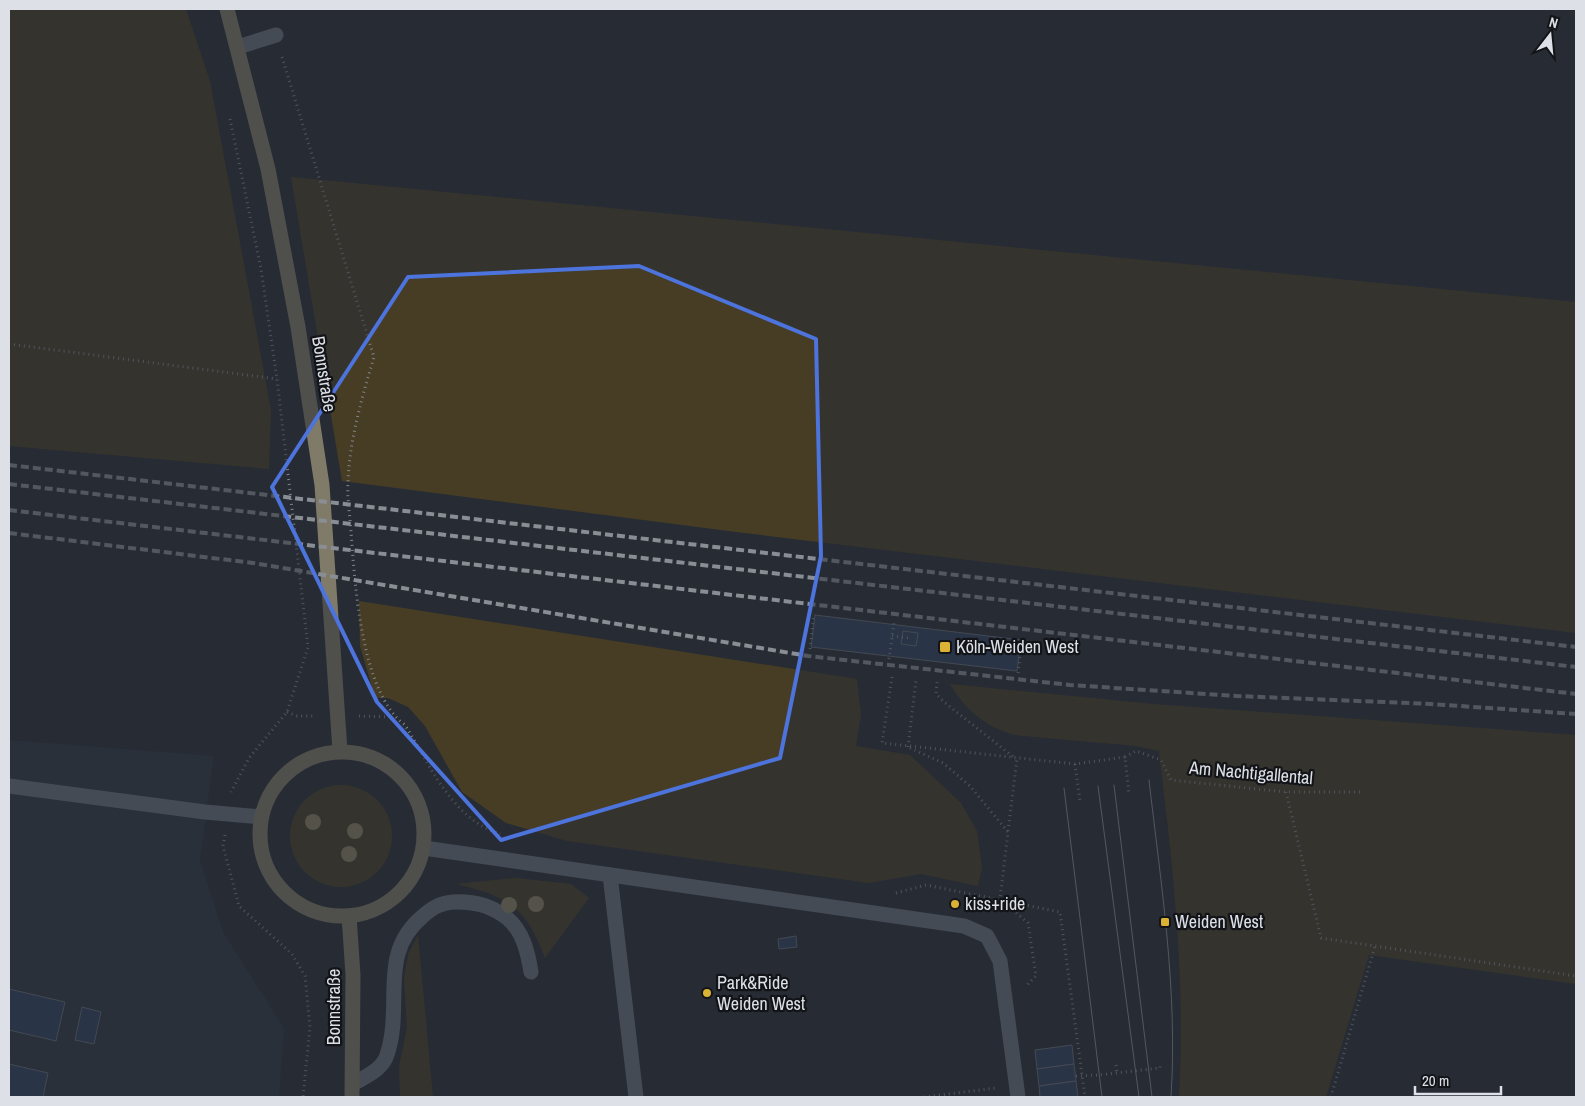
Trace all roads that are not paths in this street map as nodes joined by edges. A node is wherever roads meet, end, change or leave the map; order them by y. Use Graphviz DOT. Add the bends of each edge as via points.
graph roads {
  1 [pos="227,9"];
  2 [pos="276,35"];
  3 [pos="238,47"];
  4 [pos="340,751"];
  5 [pos="9,786"];
  6 [pos="261,817"];
  7 [pos="424,848"];
  8 [pos="610,874"];
  9 [pos="349,916"];
  10 [pos="531,972"];
  11 [pos="352,1090"];
  12 [pos="1017,1092"];
  13 [pos="636,1097"];
  1 -- 3 [label="main road, Bonnstraße"];
  2 -- 3 [label="lane"];
  3 -- 4 [label="main road, Bonnstraße" via="268,170 298,326 322,485"];
  4 -- 6 [label="main road" via="312,757 289,771 271,792"];
  4 -- 7 [label="main road" via="383,762 406,780 424,820"];
  5 -- 6 [label="lane"];
  6 -- 9 [label="main road" via="260,844 267,869 278,887 313,912"];
  7 -- 8 [label="lane"];
  7 -- 9 [label="main road" via="415,874 399,895 377,910"];
  8 -- 12 [label="lane" via="921,918 964,926 987,936 1000,961"];
  8 -- 13 [label="lane"];
  9 -- 11 [label="main road, Bonnstraße" via="353,975"];
  10 -- 11 [label="lane" via="524,942 514,924 500,912 483,904 466,902 434,906 411,927 400,943 394,963 395,1020 386,1056 380,1068"];
}
